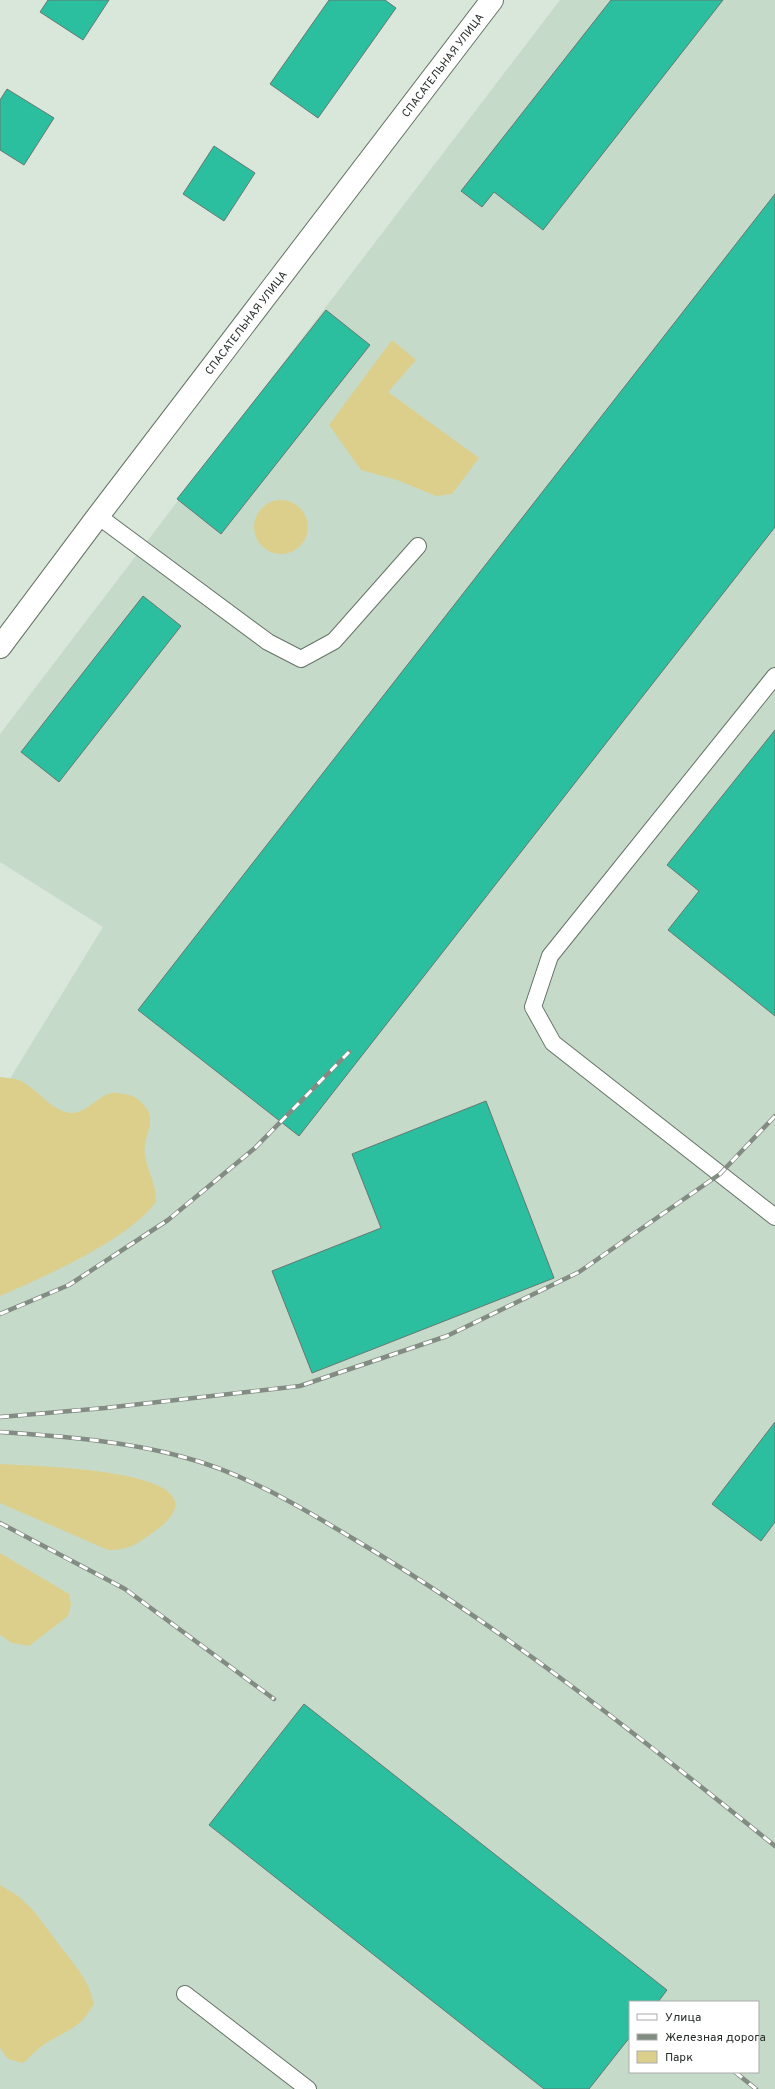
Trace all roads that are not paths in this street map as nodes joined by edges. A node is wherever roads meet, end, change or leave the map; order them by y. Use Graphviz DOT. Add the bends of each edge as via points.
graph roads {
  1 [pos="492,0"];
  2 [pos="98,516"];
  3 [pos="418,546"];
  4 [pos="0,647"];
  5 [pos="775,676"];
  6 [pos="775,1217"];
  7 [pos="185,1994"];
  8 [pos="308,2089"];
  1 -- 2 [label="street, СПАСАТЕЛЬНАЯ УЛИЦА"];
  2 -- 3 [label="lane" via="268,642 301,659 334,641"];
  2 -- 4 [label="street, СПАСАТЕЛЬНАЯ УЛИЦА"];
  5 -- 6 [label="lane" via="550,956 533,1007 553,1043"];
  7 -- 8 [label="lane"];
}
